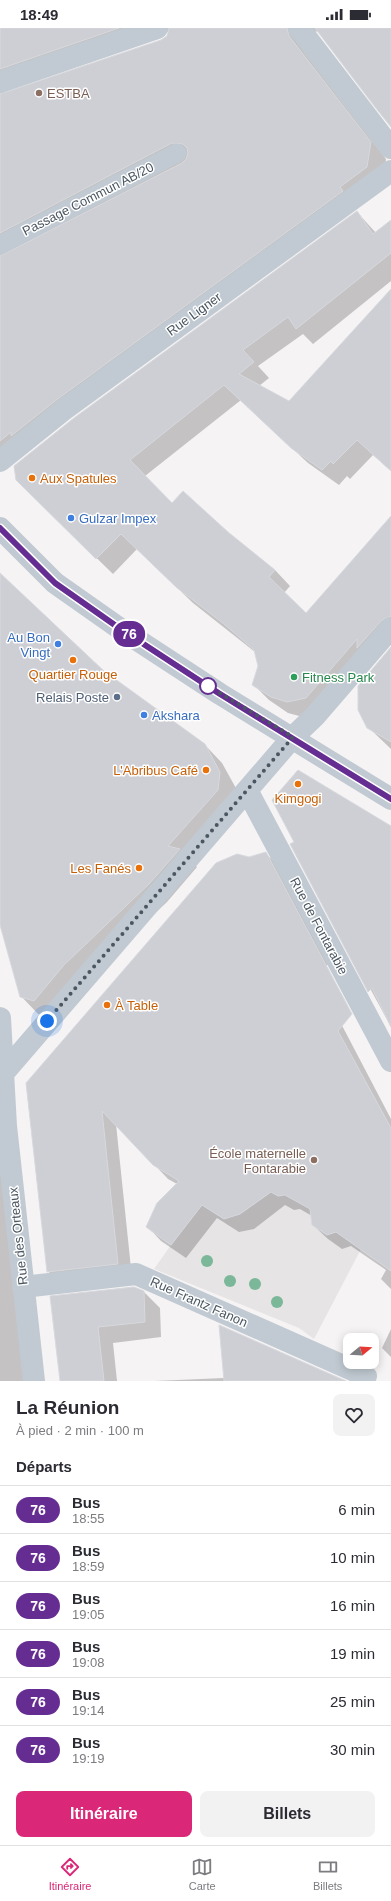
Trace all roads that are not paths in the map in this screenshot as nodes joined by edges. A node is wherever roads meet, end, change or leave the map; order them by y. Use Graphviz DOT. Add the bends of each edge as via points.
graph roads {
  1 [pos="157,28"];
  2 [pos="299,28"];
  3 [pos="0,82"];
  4 [pos="391,148"];
  5 [pos="177,154"];
  6 [pos="391,171"];
  7 [pos="0,245"];
  8 [pos="0,461"];
  9 [pos="0,528"];
  10 [pos="391,628"];
  11 [pos="293,737"];
  12 [pos="248,792"];
  13 [pos="391,799"];
  14 [pos="0,1018"];
  15 [pos="391,1060"];
  16 [pos="1,1075"];
  17 [pos="23,1287"];
  18 [pos="366,1376"];
  19 [pos="34,1381"];
  1 -- 3 [label="street"];
  2 -- 4 [label="street"];
  5 -- 7 [label="lane, Passage Commun AB/20"];
  6 -- 8 [label="street, Rue Ligner" via="66,408"];
  9 -- 11 [label="street" via="55,583 220,694"];
  10 -- 11 [label="street" via="315,716"];
  11 -- 12 [label="street"];
  11 -- 13 [label="street"];
  12 -- 15 [label="street, Rue de Fontarabie"];
  12 -- 16 [label="street"];
  14 -- 16 [label="street, Rue des Orteaux"];
  16 -- 17 [label="street, Rue des Orteaux"];
  17 -- 18 [label="street, Rue Frantz Fanon" via="136,1274"];
  17 -- 19 [label="street, Rue des Orteaux"];
}
